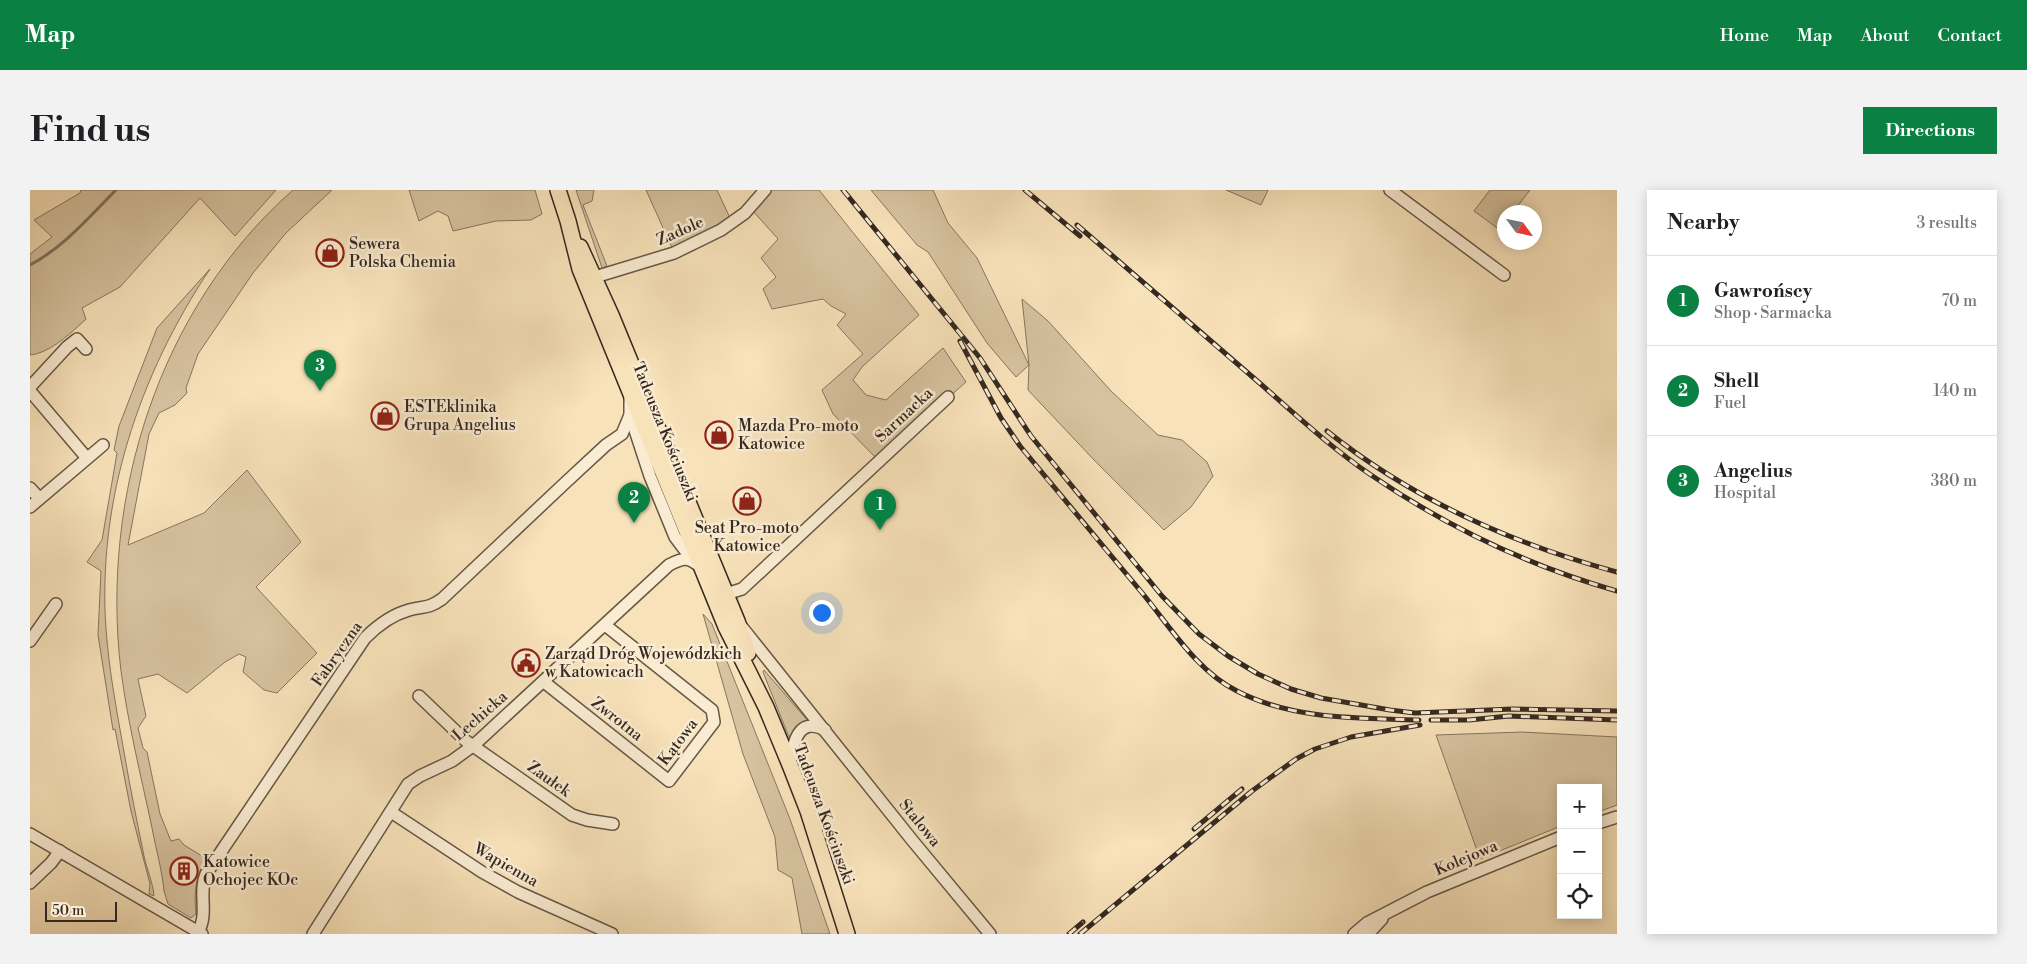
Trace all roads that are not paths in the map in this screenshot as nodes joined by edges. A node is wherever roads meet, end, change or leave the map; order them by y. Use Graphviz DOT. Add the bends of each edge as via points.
graph roads {
  1 [pos="558,190"];
  2 [pos="765,190"];
  3 [pos="1390,190"];
  4 [pos="568,221"];
  5 [pos="1504,275"];
  6 [pos="595,277"];
  7 [pos="86,349"];
  8 [pos="30,389"];
  9 [pos="630,394"];
  10 [pos="948,397"];
  11 [pos="630,414"];
  12 [pos="622,434"];
  13 [pos="639,441"];
  14 [pos="103,445"];
  15 [pos="86,457"];
  16 [pos="30,488"];
  17 [pos="39,498"];
  18 [pos="30,507"];
  19 [pos="679,543"];
  20 [pos="698,564"];
  21 [pos="669,565"];
  22 [pos="726,594"];
  23 [pos="56,604"];
  24 [pos="737,621"];
  25 [pos="604,625"];
  26 [pos="30,641"];
  27 [pos="544,682"];
  28 [pos="419,696"];
  29 [pos="766,707"];
  30 [pos="826,731"];
  31 [pos="474,745"];
  32 [pos="790,765"];
  33 [pos="669,781"];
  34 [pos="391,812"];
  35 [pos="1617,817"];
  36 [pos="1602,822"];
  37 [pos="613,824"];
  38 [pos="30,834"];
  39 [pos="1557,839"];
  40 [pos="60,851"];
  41 [pos="30,883"];
  42 [pos="1387,914"];
  43 [pos="200,933"];
  44 [pos="312,934"];
  45 [pos="612,934"];
  46 [pos="847,934"];
  47 [pos="990,934"];
  48 [pos="1354,934"];
  49 [pos="1368,934"];
  1 -- 4 [label="main road, Tadeusza Kościuszki"];
  2 -- 6 [label="street, Zadole" via="745,213 720,230 674,253"];
  3 -- 5 [label="street"];
  4 -- 6 [label="main road, Tadeusza Kościuszki"];
  4 -- 9 [label="main road, Tadeusza Kościuszki" via="580,269"];
  6 -- 22 [label="main road, Tadeusza Kościuszki"];
  7 -- 8 [label="street" via="77,339"];
  8 -- 15 [label="street"];
  9 -- 11 [label="street"];
  9 -- 20 [label="main road, Tadeusza Kościuszki"];
  10 -- 22 [label="street, Sarmacka" via="742,589"];
  11 -- 12 [label="street"];
  11 -- 13 [label="street"];
  12 -- 13 [label="street"];
  12 -- 43 [label="street, Fabryczna" via="606,445 442,599 424,609 406,611 385,620 365,638 206,874 202,889 204,919"];
  13 -- 19 [label="street" via="650,476"];
  14 -- 15 [label="street"];
  15 -- 17 [label="street"];
  16 -- 17 [label="street"];
  17 -- 18 [label="street"];
  19 -- 20 [label="street"];
  19 -- 21 [label="street"];
  20 -- 21 [label="street" via="680,560"];
  20 -- 29 [label="main road, Tadeusza Kościuszki"];
  21 -- 25 [label="street, Lechicka"];
  22 -- 24 [label="main road, Tadeusza Kościuszki"];
  23 -- 26 [label="street"];
  24 -- 29 [label="main road, Tadeusza Kościuszki"];
  24 -- 30 [label="street, Stalowa"];
  25 -- 27 [label="street, Lechicka"];
  25 -- 33 [label="street, Kątowa" via="712,710 714,722"];
  27 -- 31 [label="street, Lechicka"];
  27 -- 33 [label="street, Zwrotna"];
  28 -- 31 [label="street, Zaułek"];
  29 -- 32 [label="main road, Tadeusza Kościuszki"];
  30 -- 32 [label="street" via="812,726 798,734"];
  30 -- 47 [label="street, Stalowa"];
  31 -- 34 [label="street, Lechicka" via="452,761 408,784"];
  31 -- 37 [label="street, Zaułek" via="572,815"];
  32 -- 46 [label="main road, Tadeusza Kościuszki"];
  34 -- 44 [label="street, Lechicka"];
  34 -- 45 [label="street, Wapienna" via="518,892"];
  35 -- 36 [label="street"];
  38 -- 40 [label="street"];
  39 -- 42 [label="street, Kolejowa" via="1427,892"];
  40 -- 41 [label="street"];
  40 -- 43 [label="street"];
  42 -- 48 [label="street, Kolejowa" via="1367,923"];
  42 -- 49 [label="street, Kolejowa"];
}
